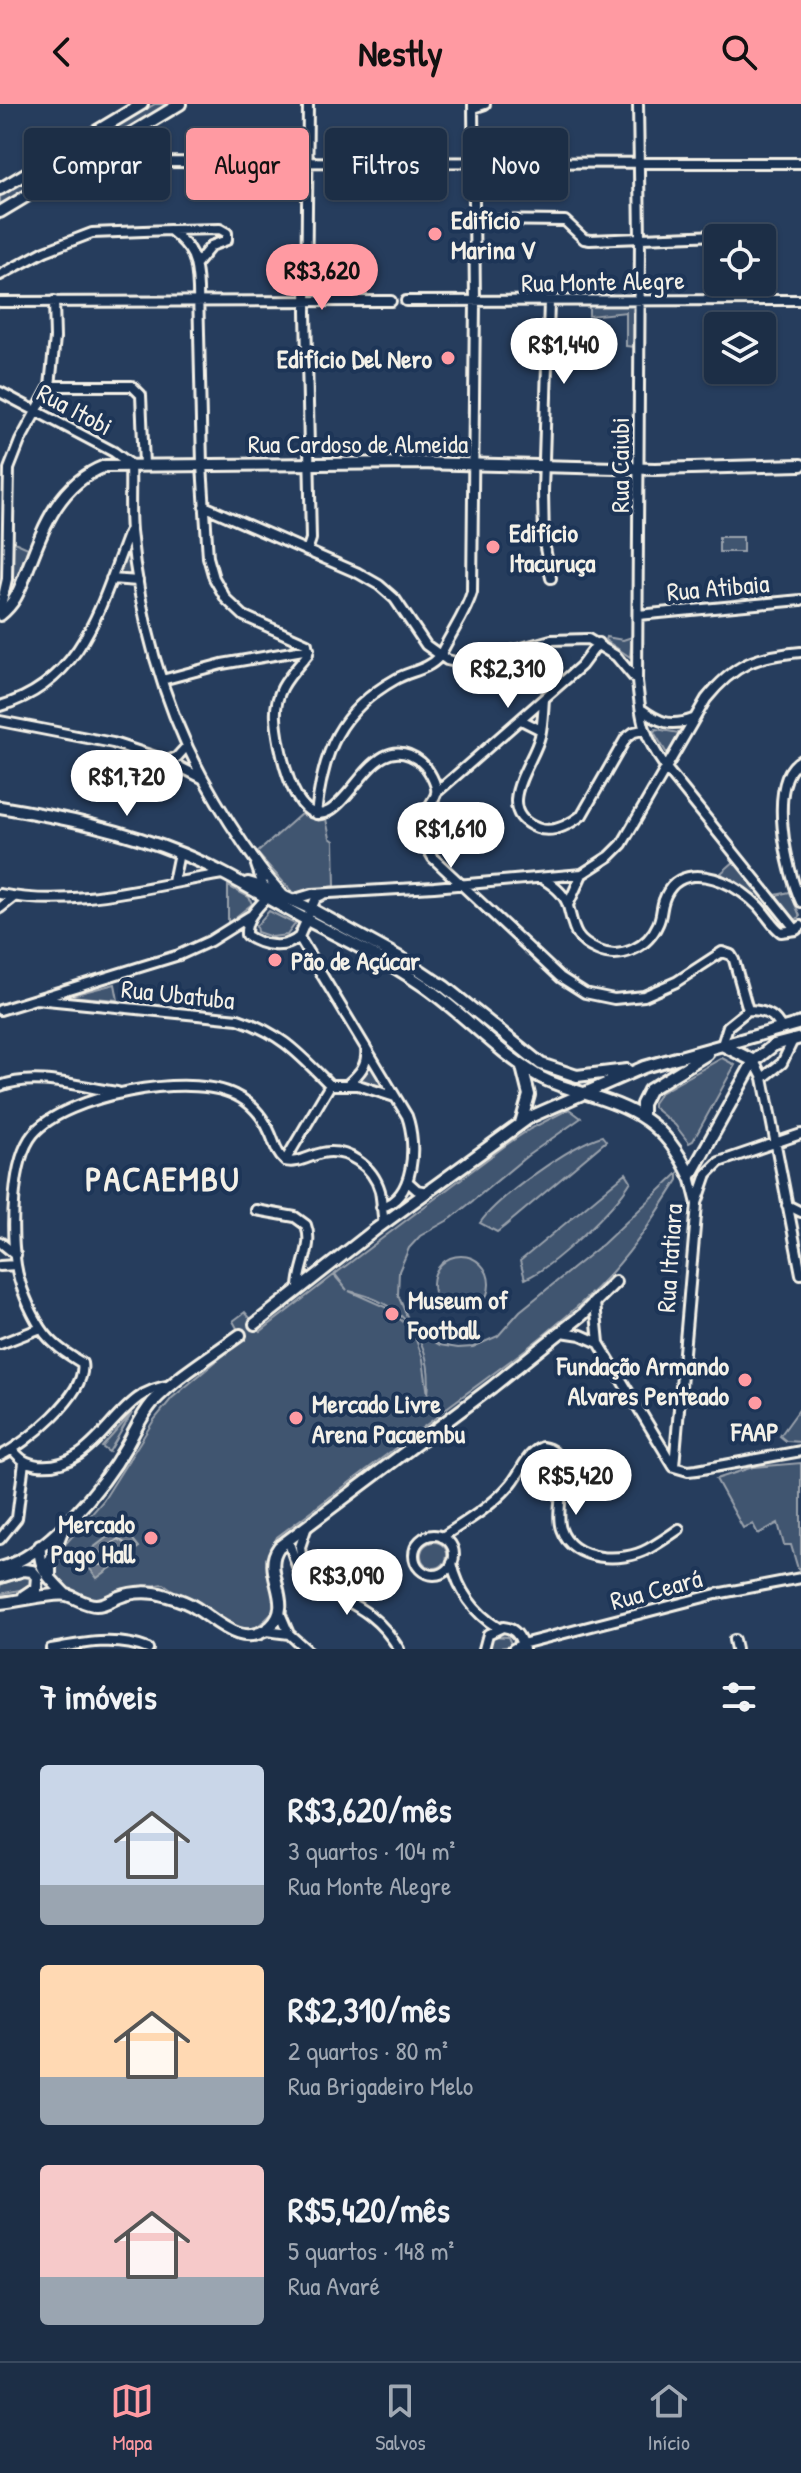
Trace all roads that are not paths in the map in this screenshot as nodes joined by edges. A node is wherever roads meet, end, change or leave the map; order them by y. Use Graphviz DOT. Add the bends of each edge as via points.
graph roads {
  1 [pos="142,104"];
  2 [pos="180,104"];
  3 [pos="308,104"];
  4 [pos="485,104"];
  5 [pos="638,104"];
  6 [pos="473,106"];
  7 [pos="140,128"];
  8 [pos="308,128"];
  9 [pos="473,128"];
  10 [pos="309,162"];
  11 [pos="801,163"];
  12 [pos="463,164"];
  13 [pos="568,164"];
  14 [pos="639,164"];
  15 [pos="0,189"];
  16 [pos="24,198"];
  17 [pos="307,200"];
  18 [pos="473,200"];
  19 [pos="0,212"];
  20 [pos="473,220"];
  21 [pos="170,230"];
  22 [pos="704,236"];
  23 [pos="640,238"];
  24 [pos="197,263"];
  25 [pos="0,275"];
  26 [pos="199,300"];
  27 [pos="639,300"];
  28 [pos="801,300"];
  29 [pos="54,301"];
  30 [pos="306,301"];
  31 [pos="391,301"];
  32 [pos="406,301"];
  33 [pos="1,302"];
  34 [pos="475,302"];
  35 [pos="549,302"];
  36 [pos="0,314"];
  37 [pos="50,386"];
  38 [pos="0,392"];
  39 [pos="36,411"];
  40 [pos="311,463"];
  41 [pos="130,464"];
  42 [pos="144,465"];
  43 [pos="202,465"];
  44 [pos="472,465"];
  45 [pos="801,465"];
  46 [pos="545,468"];
  47 [pos="639,469"];
  48 [pos="204,506"];
  49 [pos="131,529"];
  50 [pos="307,551"];
  51 [pos="551,578"];
  52 [pos="111,579"];
  53 [pos="138,581"];
  54 [pos="801,600"];
  55 [pos="0,613"];
  56 [pos="638,615"];
  57 [pos="598,643"];
  58 [pos="309,649"];
  59 [pos="801,652"];
  60 [pos="440,656"];
  61 [pos="162,680"];
  62 [pos="637,681"];
  63 [pos="544,699"];
  64 [pos="0,706"];
  65 [pos="641,709"];
  66 [pos="694,718"];
  67 [pos="521,720"];
  68 [pos="0,721"];
  69 [pos="541,730"];
  70 [pos="643,730"];
  71 [pos="187,746"];
  72 [pos="801,760"];
  73 [pos="168,761"];
  74 [pos="666,768"];
  75 [pos="203,778"];
  76 [pos="436,793"];
  77 [pos="0,807"];
  78 [pos="316,814"];
  79 [pos="179,853"];
  80 [pos="255,861"];
  81 [pos="442,868"];
  82 [pos="222,874"];
  83 [pos="582,874"];
  84 [pos="542,879"];
  85 [pos="173,882"];
  86 [pos="487,883"];
  87 [pos="460,885"];
  88 [pos="434,887"];
  89 [pos="266,892"];
  90 [pos="0,894"];
  91 [pos="323,895"];
  92 [pos="14,897"];
  93 [pos="288,898"];
  94 [pos="801,902"];
  95 [pos="483,905"];
  96 [pos="568,906"];
  97 [pos="0,908"];
  98 [pos="308,914"];
  99 [pos="250,916"];
  100 [pos="799,928"];
  101 [pos="222,934"];
  102 [pos="246,935"];
  103 [pos="299,937"];
  104 [pos="36,999"];
  105 [pos="0,1010"];
  106 [pos="748,1010"];
  107 [pos="801,1023"];
  108 [pos="781,1028"];
  109 [pos="797,1039"];
  110 [pos="722,1045"];
  111 [pos="366,1047"];
  112 [pos="754,1061"];
  113 [pos="521,1065"];
  114 [pos="644,1067"];
  115 [pos="763,1078"];
  116 [pos="348,1084"];
  117 [pos="330,1085"];
  118 [pos="0,1086"];
  119 [pos="120,1093"];
  120 [pos="583,1093"];
  121 [pos="395,1097"];
  122 [pos="642,1116"];
  123 [pos="521,1123"];
  124 [pos="801,1134"];
  125 [pos="776,1141"];
  126 [pos="676,1149"];
  127 [pos="702,1154"];
  128 [pos="285,1161"];
  129 [pos="690,1176"];
  130 [pos="407,1181"];
  131 [pos="427,1192"];
  132 [pos="697,1204"];
  133 [pos="787,1205"];
  134 [pos="381,1207"];
  135 [pos="256,1210"];
  136 [pos="801,1212"];
  137 [pos="380,1226"];
  138 [pos="0,1242"];
  139 [pos="16,1260"];
  140 [pos="0,1266"];
  141 [pos="801,1274"];
  142 [pos="615,1282"];
  143 [pos="299,1288"];
  144 [pos="595,1303"];
  145 [pos="255,1324"];
  146 [pos="41,1328"];
  147 [pos="562,1332"];
  148 [pos="240,1335"];
  149 [pos="596,1339"];
  150 [pos="0,1344"];
  151 [pos="173,1384"];
  152 [pos="655,1435"];
  153 [pos="675,1437"];
  154 [pos="13,1450"];
  155 [pos="801,1451"];
  156 [pos="0,1456"];
  157 [pos="24,1462"];
  158 [pos="674,1467"];
  159 [pos="72,1516"];
  160 [pos="307,1526"];
  161 [pos="679,1529"];
  162 [pos="442,1537"];
  163 [pos="0,1539"];
  164 [pos="288,1540"];
  165 [pos="40,1546"];
  166 [pos="452,1563"];
  167 [pos="0,1568"];
  168 [pos="438,1574"];
  169 [pos="0,1577"];
  170 [pos="305,1577"];
  171 [pos="50,1578"];
  172 [pos="801,1578"];
  173 [pos="456,1582"];
  174 [pos="66,1595"];
  175 [pos="32,1599"];
  176 [pos="4,1603"];
  177 [pos="280,1613"];
  178 [pos="481,1617"];
  179 [pos="497,1627"];
  180 [pos="266,1631"];
  181 [pos="289,1634"];
  182 [pos="484,1644"];
  183 [pos="523,1647"];
  184 [pos="51,1649"];
  185 [pos="148,1649"];
  186 [pos="306,1649"];
  187 [pos="399,1649"];
  188 [pos="513,1649"];
  1 -- 15 [label="main road"];
  2 -- 7 [label="main road"];
  3 -- 8 [label="street"];
  4 -- 6 [label="street"];
  5 -- 14 [label="street, Rua Caiubi"];
  6 -- 9 [label="street"];
  10 -- 12 [label="street"];
  11 -- 14 [label="street"];
  13 -- 14 [label="street"];
  14 -- 23 [label="street, Rua Caiubi"];
  16 -- 19 [label="main road"];
  17 -- 30 [label="street"];
  18 -- 20 [label="street"];
  20 -- 23 [label="street" via="560,221 587,240"];
  20 -- 34 [label="street"];
  21 -- 24 [label="street"];
  21 -- 24 [label="street" via="227,233 227,240 211,246"];
  21 -- 25 [label="street" via="92,233"];
  22 -- 23 [label="street"];
  23 -- 27 [label="street, Rua Caiubi"];
  24 -- 26 [label="street"];
  26 -- 29 [label="street"];
  26 -- 30 [label="street"];
  26 -- 43 [label="street"];
  27 -- 28 [label="street, Rua Monte Alegre"];
  27 -- 35 [label="street, Rua Monte Alegre"];
  27 -- 47 [label="street, Rua Caiubi"];
  29 -- 33 [label="street"];
  29 -- 37 [label="street"];
  30 -- 31 [label="street"];
  30 -- 40 [label="street"];
  32 -- 34 [label="street, Rua Monte Alegre"];
  33 -- 36 [label="street"];
  34 -- 35 [label="street, Rua Monte Alegre"];
  34 -- 44 [label="street"];
  35 -- 46 [label="street"];
  37 -- 39 [label="street"];
  37 -- 42 [label="street" via="137,388"];
  38 -- 39 [label="street, Rua Itobi"];
  39 -- 41 [label="street, Rua Itobi"];
  39 -- 55 [label="street" via="9,469 7,579"];
  40 -- 43 [label="main road, Rua Cardoso de Almeida"];
  40 -- 44 [label="main road, Rua Cardoso de Almeida"];
  40 -- 50 [label="street"];
  41 -- 42 [label="main road, Rua Cardoso de Almeida"];
  41 -- 49 [label="street"];
  41 -- 55 [label="main road, Rua Cardoso de Almeida" via="94,470 66,491 49,518 13,605"];
  42 -- 43 [label="main road, Rua Cardoso de Almeida"];
  43 -- 48 [label="street"];
  44 -- 46 [label="main road, Rua Cardoso de Almeida"];
  44 -- 60 [label="street" via="472,592"];
  45 -- 47 [label="main road, Rua Cardoso de Almeida"];
  46 -- 47 [label="main road, Rua Cardoso de Almeida"];
  46 -- 51 [label="street" via="544,543"];
  47 -- 56 [label="street, Rua Caiubi"];
  48 -- 50 [label="street"];
  48 -- 58 [label="street" via="208,557 226,599 256,623 302,641"];
  49 -- 52 [label="street"];
  49 -- 53 [label="street"];
  50 -- 60 [label="street" via="379,585"];
  52 -- 53 [label="street"];
  52 -- 64 [label="street" via="75,656 33,693"];
  53 -- 61 [label="street"];
  54 -- 56 [label="street, Rua Atibaia"];
  56 -- 62 [label="street, Rua Caiubi"];
  57 -- 60 [label="street" via="551,640 464,664"];
  57 -- 62 [label="street"];
  57 -- 63 [label="street"];
  58 -- 61 [label="street"];
  58 -- 78 [label="street" via="287,677 275,712 292,788 300,803"];
  59 -- 66 [label="street" via="747,662 716,687"];
  60 -- 78 [label="street" via="379,688 351,713 327,756"];
  61 -- 71 [label="street"];
  62 -- 65 [label="street, Rua Caiubi"];
  63 -- 67 [label="street"];
  63 -- 69 [label="street"];
  65 -- 66 [label="street" via="662,723"];
  65 -- 70 [label="street, Rua Caiubi"];
  66 -- 74 [label="street"];
  67 -- 69 [label="street"];
  67 -- 76 [label="street"];
  68 -- 73 [label="street" via="113,743"];
  69 -- 70 [label="street" via="516,788 516,800 527,822 548,830 582,815 626,738"];
  70 -- 74 [label="street"];
  71 -- 73 [label="street"];
  71 -- 75 [label="street"];
  72 -- 94 [label="street" via="786,775 783,809 786,854"];
  73 -- 75 [label="street"];
  74 -- 83 [label="street" via="622,844"];
  74 -- 100 [label="street"];
  75 -- 80 [label="street"];
  76 -- 78 [label="street" via="423,764 396,753 373,764 333,809"];
  76 -- 81 [label="street" via="425,816 424,839"];
  77 -- 79 [label="main road" via="80,823"];
  79 -- 82 [label="main road"];
  79 -- 85 [label="street"];
  80 -- 89 [label="street"];
  80 -- 93 [label="street"];
  81 -- 87 [label="street"];
  81 -- 88 [label="street"];
  82 -- 85 [label="street"];
  82 -- 89 [label="main road"];
  83 -- 84 [label="street"];
  83 -- 96 [label="street"];
  84 -- 86 [label="street"];
  84 -- 96 [label="street"];
  85 -- 92 [label="street" via="87,897"];
  86 -- 87 [label="street"];
  86 -- 95 [label="street"];
  87 -- 88 [label="street"];
  87 -- 95 [label="street"];
  88 -- 91 [label="street"];
  89 -- 93 [label="main road"];
  89 -- 98 [label="main road"];
  89 -- 99 [label="street"];
  90 -- 92 [label="street"];
  91 -- 93 [label="street"];
  91 -- 98 [label="street"];
  92 -- 97 [label="street"];
  93 -- 98 [label="main road"];
  95 -- 106 [label="street" via="560,977 601,998 631,998 664,989 718,953 727,953 734,960"];
  96 -- 100 [label="street" via="581,940 602,952 623,953 650,937 676,883 704,875 744,894 777,930"];
  98 -- 103 [label="street"];
  98 -- 113 [label="main road" via="423,985"];
  98 -- 114 [label="main road" via="406,961 541,1064 590,1077"];
  99 -- 101 [label="street"];
  99 -- 102 [label="street"];
  101 -- 102 [label="street"];
  101 -- 104 [label="street" via="179,955"];
  102 -- 103 [label="street" via="278,945"];
  103 -- 111 [label="street"];
  104 -- 105 [label="street"];
  104 -- 117 [label="street, Rua Ubatuba" via="238,1019 289,1044"];
  106 -- 108 [label="street" via="764,1011"];
  106 -- 110 [label="street" via="728,1026"];
  107 -- 108 [label="main road"];
  108 -- 110 [label="main road"];
  109 -- 112 [label="main road" via="774,1045"];
  109 -- 115 [label="street" via="782,1063"];
  110 -- 112 [label="main road"];
  110 -- 114 [label="main road"];
  110 -- 122 [label="main road" via="649,1090"];
  111 -- 116 [label="street" via="363,1070"];
  111 -- 121 [label="street"];
  112 -- 115 [label="street"];
  112 -- 127 [label="main road"];
  113 -- 120 [label="main road"];
  113 -- 123 [label="main road" via="529,1095"];
  114 -- 120 [label="main road"];
  115 -- 125 [label="street"];
  116 -- 117 [label="street"];
  116 -- 121 [label="street"];
  117 -- 128 [label="street"];
  118 -- 119 [label="street" via="36,1080"];
  119 -- 128 [label="street" via="177,1086 232,1093 261,1117"];
  119 -- 139 [label="street" via="51,1120 27,1144 15,1189"];
  120 -- 122 [label="main road"];
  120 -- 123 [label="main road"];
  121 -- 130 [label="street" via="411,1127"];
  122 -- 126 [label="main road"];
  123 -- 131 [label="main road"];
  124 -- 125 [label="street"];
  125 -- 132 [label="street" via="713,1167"];
  125 -- 133 [label="street"];
  126 -- 127 [label="main road"];
  126 -- 129 [label="main road"];
  127 -- 129 [label="main road"];
  128 -- 134 [label="street" via="330,1152 352,1157 372,1175"];
  129 -- 132 [label="street, Rua Itatiara"];
  130 -- 131 [label="street"];
  130 -- 134 [label="street" via="394,1202"];
  131 -- 137 [label="main road"];
  132 -- 153 [label="street, Rua Itatiara"];
  133 -- 136 [label="street"];
  133 -- 141 [label="street"];
  134 -- 137 [label="street"];
  135 -- 143 [label="street" via="293,1216 306,1225 309,1239"];
  137 -- 143 [label="main road"];
  138 -- 139 [label="street"];
  139 -- 140 [label="street"];
  139 -- 146 [label="street"];
  142 -- 144 [label="main road"];
  143 -- 145 [label="main road"];
  144 -- 147 [label="main road"];
  144 -- 149 [label="street"];
  146 -- 150 [label="street"];
  146 -- 154 [label="street" via="82,1363 83,1375 65,1402"];
  147 -- 149 [label="street"];
  147 -- 160 [label="main road"];
  148 -- 151 [label="main road"];
  149 -- 152 [label="street"];
  151 -- 157 [label="street" via="137,1398 77,1457 47,1466"];
  151 -- 159 [label="main road" via="152,1403"];
  152 -- 153 [label="street"];
  152 -- 158 [label="street"];
  153 -- 158 [label="street, Rua Itatiara"];
  154 -- 156 [label="street"];
  154 -- 157 [label="street"];
  155 -- 158 [label="street" via="697,1470"];
  157 -- 163 [label="street" via="17,1518"];
  159 -- 165 [label="main road"];
  159 -- 171 [label="main road" via="54,1547"];
  160 -- 164 [label="main road"];
  160 -- 170 [label="street" via="300,1547"];
  161 -- 162 [label="street" via="630,1555 595,1556 575,1547 559,1525 559,1460 542,1447 498,1497"];
  162 -- 166 [label="street" via="453,1551"];
  162 -- 168 [label="street" via="426,1537 415,1550 420,1568"];
  164 -- 170 [label="street" via="295,1567"];
  164 -- 177 [label="main road" via="274,1556"];
  165 -- 167 [label="main road" via="22,1561"];
  165 -- 171 [label="main road" via="40,1563"];
  166 -- 168 [label="street"];
  166 -- 173 [label="street"];
  168 -- 173 [label="street"];
  169 -- 176 [label="main road" via="28,1570 37,1577 35,1590"];
  170 -- 187 [label="street" via="368,1612"];
  171 -- 174 [label="main road"];
  171 -- 175 [label="main road"];
  172 -- 183 [label="street, Rua Ceará" via="716,1594"];
  173 -- 178 [label="street"];
  174 -- 175 [label="main road"];
  174 -- 180 [label="main road" via="99,1605 128,1594 161,1594 193,1606 231,1634 245,1637"];
  175 -- 176 [label="main road"];
  177 -- 180 [label="main road"];
  177 -- 181 [label="street"];
  178 -- 179 [label="street"];
  178 -- 182 [label="street"];
  179 -- 182 [label="street"];
  179 -- 183 [label="street" via="513,1630"];
  180 -- 181 [label="street"];
  181 -- 186 [label="street"];
  183 -- 188 [label="street, Rua Ceará"];
  184 -- 185 [label="street" via="102,1642"];
}
